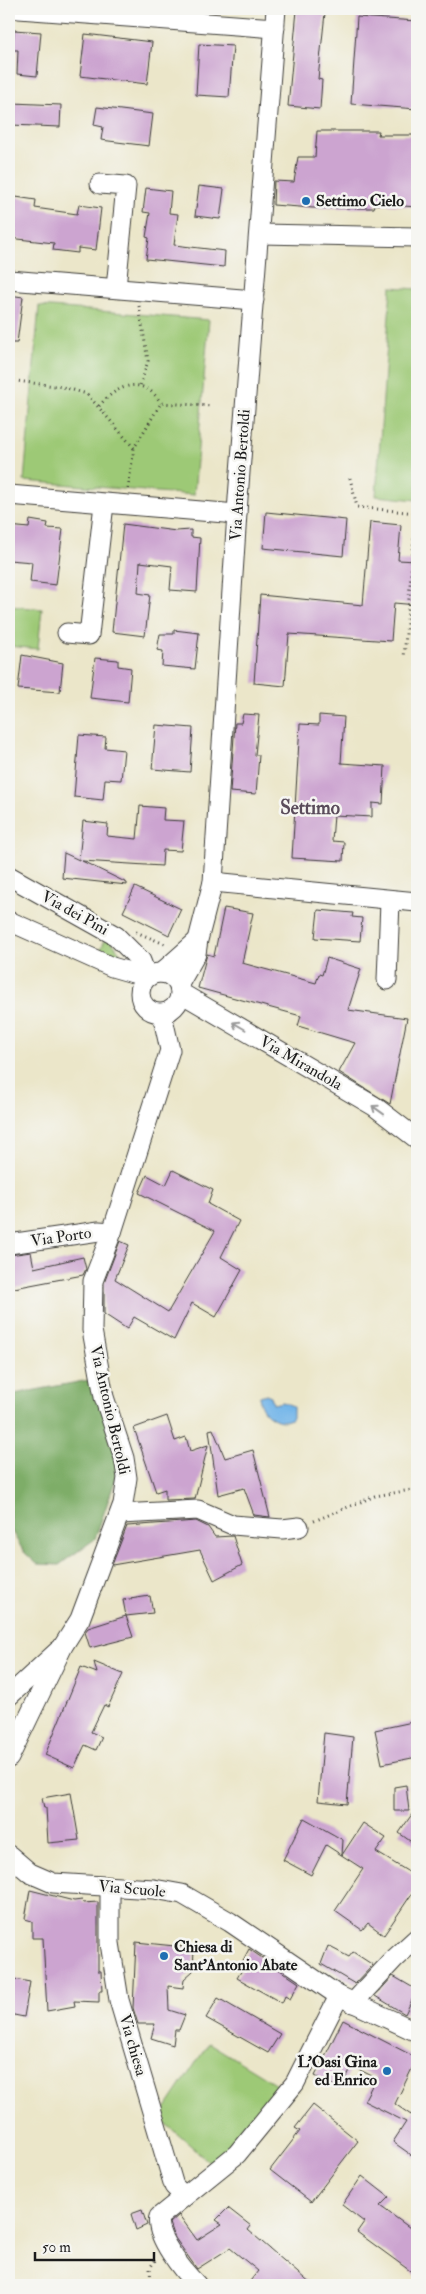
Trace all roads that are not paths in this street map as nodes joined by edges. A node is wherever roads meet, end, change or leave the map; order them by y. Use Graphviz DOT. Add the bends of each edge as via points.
graph roads {
  1 [pos="19,9"];
  2 [pos="276,9"];
  3 [pos="275,28"];
  4 [pos="100,184"];
  5 [pos="260,234"];
  6 [pos="417,237"];
  7 [pos="9,280"];
  8 [pos="116,288"];
  9 [pos="254,300"];
  10 [pos="9,494"];
  11 [pos="104,504"];
  12 [pos="237,514"];
  13 [pos="67,633"];
  14 [pos="9,876"];
  15 [pos="213,882"];
  16 [pos="390,901"];
  17 [pos="417,902"];
  18 [pos="9,921"];
  19 [pos="198,940"];
  20 [pos="149,980"];
  21 [pos="387,980"];
  22 [pos="180,988"];
  23 [pos="162,1014"];
  24 [pos="417,1139"];
  25 [pos="112,1232"];
  26 [pos="9,1244"];
  27 [pos="120,1514"];
  28 [pos="299,1527"];
  29 [pos="64,1646"];
  30 [pos="10,1696"];
  31 [pos="32,1710"];
  32 [pos="9,1758"];
  33 [pos="9,1855"];
  34 [pos="110,1887"];
  35 [pos="417,1938"];
  36 [pos="346,1999"];
  37 [pos="417,2032"];
  38 [pos="184,2196"];
  39 [pos="197,2285"];
  1 -- 3 [label="street"];
  2 -- 3 [label="street, Via Antonio Bertoldi"];
  3 -- 5 [label="street, Via Antonio Bertoldi"];
  4 -- 8 [label="street" via="126,186"];
  5 -- 6 [label="street"];
  5 -- 9 [label="street, Via Antonio Bertoldi"];
  7 -- 8 [label="street"];
  8 -- 9 [label="street"];
  9 -- 12 [label="street, Via Antonio Bertoldi"];
  10 -- 11 [label="street"];
  11 -- 12 [label="street"];
  11 -- 13 [label="street" via="89,635"];
  12 -- 15 [label="street, Via Antonio Bertoldi"];
  14 -- 20 [label="street, Via dei Pini" via="116,936 141,961"];
  15 -- 16 [label="street"];
  15 -- 19 [label="street, Via Antonio Bertoldi"];
  16 -- 17 [label="street"];
  16 -- 21 [label="street"];
  18 -- 20 [label="street, Via dei Pini"];
  19 -- 20 [label="street"];
  19 -- 22 [label="street, Via Antonio Bertoldi" via="196,954"];
  20 -- 22 [label="street" via="173,976"];
  20 -- 23 [label="street" via="141,1000 146,1008"];
  22 -- 23 [label="street" via="175,1006"];
  24 -- 22 [label="street, Via Mirandola, one-way" via="374,1106"];
  23 -- 25 [label="street, Via Antonio Bertoldi" via="170,1050"];
  25 -- 26 [label="street, Via Porto"];
  25 -- 27 [label="street, Via Antonio Bertoldi" via="93,1281 92,1330 104,1397 124,1458 126,1478"];
  27 -- 28 [label="street" via="198,1510 233,1525 282,1529"];
  27 -- 29 [label="street, Via Antonio Bertoldi" via="80,1619"];
  29 -- 30 [label="street"];
  29 -- 31 [label="street, Via Antonio Bertoldi"];
  30 -- 31 [label="street"];
  31 -- 32 [label="street, Via Antonio Bertoldi"];
  33 -- 34 [label="street, Via Scuole" via="30,1873 53,1883"];
  34 -- 36 [label="street, Via Scuole" via="182,1894"];
  34 -- 38 [label="street, Via chiesa" via="110,1943 119,2000 174,2186"];
  35 -- 36 [label="street"];
  36 -- 37 [label="street, Via Scuole"];
  36 -- 38 [label="street" via="295,2083 236,2154"];
  38 -- 39 [label="street" via="159,2217 157,2224 183,2272"];
}
